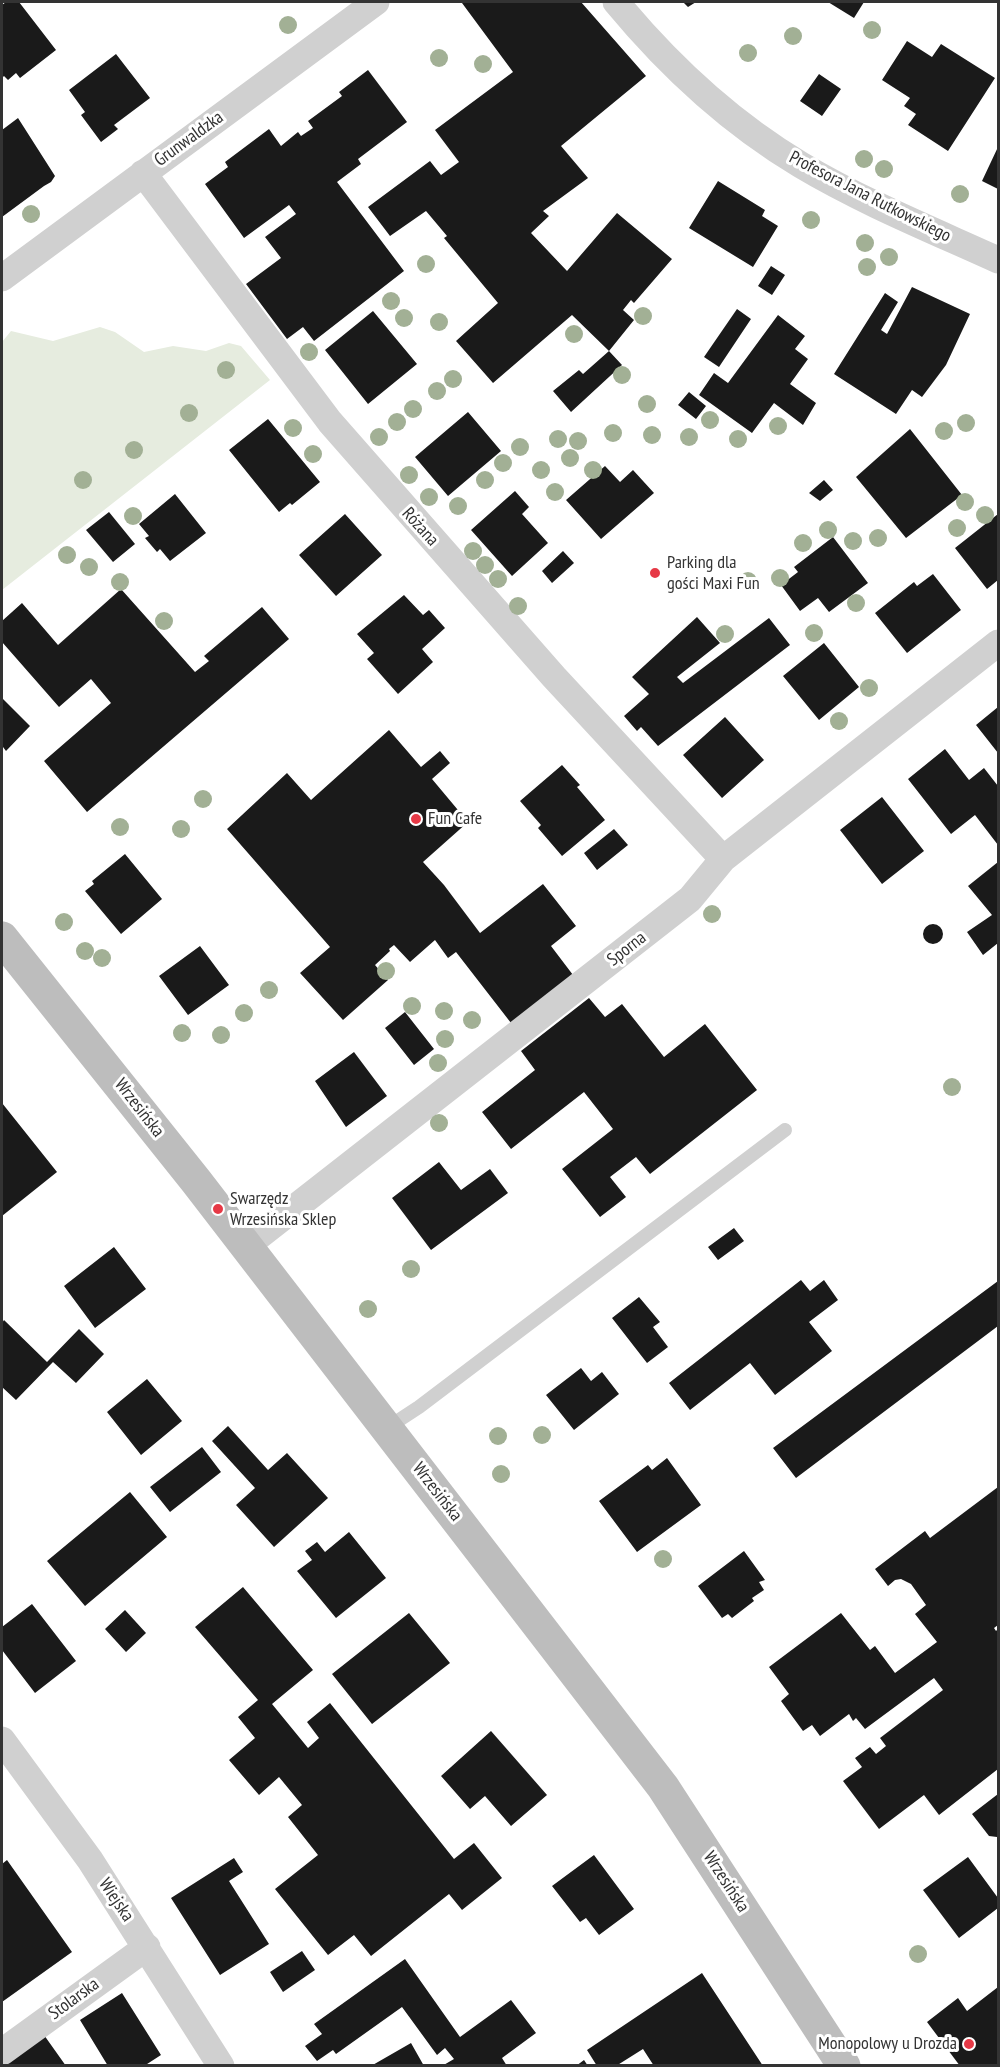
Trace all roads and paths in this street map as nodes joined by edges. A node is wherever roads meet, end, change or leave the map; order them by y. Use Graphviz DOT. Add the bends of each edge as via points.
graph roads {
  1 [pos="376,2"];
  2 [pos="616,2"];
  3 [pos="143,173"];
  4 [pos="999,261"];
  5 [pos="2,278"];
  6 [pos="999,643"];
  7 [pos="723,859"];
  8 [pos="2,939"];
  9 [pos="785,1130"];
  10 [pos="246,1246"];
  11 [pos="387,1428"];
  12 [pos="2,1740"];
  13 [pos="147,1947"];
  14 [pos="2,2052"];
  15 [pos="221,2066"];
  16 [pos="844,2066"];
  1 -- 3 [label="street, Grunwaldzka"];
  2 -- 4 [label="street, Profesora Jana Rutkowskiego" via="678,71 763,140 847,190"];
  3 -- 5 [label="street, Grunwaldzka"];
  3 -- 7 [label="street, Różana" via="330,422 554,677"];
  6 -- 7 [label="street, Sporna"];
  7 -- 10 [label="street, Sporna" via="690,899"];
  8 -- 10 [label="street, Wrzesińska"];
  9 -- 11 [label="lane"];
  10 -- 11 [label="street, Wrzesińska"];
  11 -- 16 [label="street, Wrzesińska" via="663,1787"];
  12 -- 13 [label="street, Wiejska" via="90,1860"];
  13 -- 14 [label="street, Stolarska"];
  13 -- 15 [label="street, Wiejska"];
}
